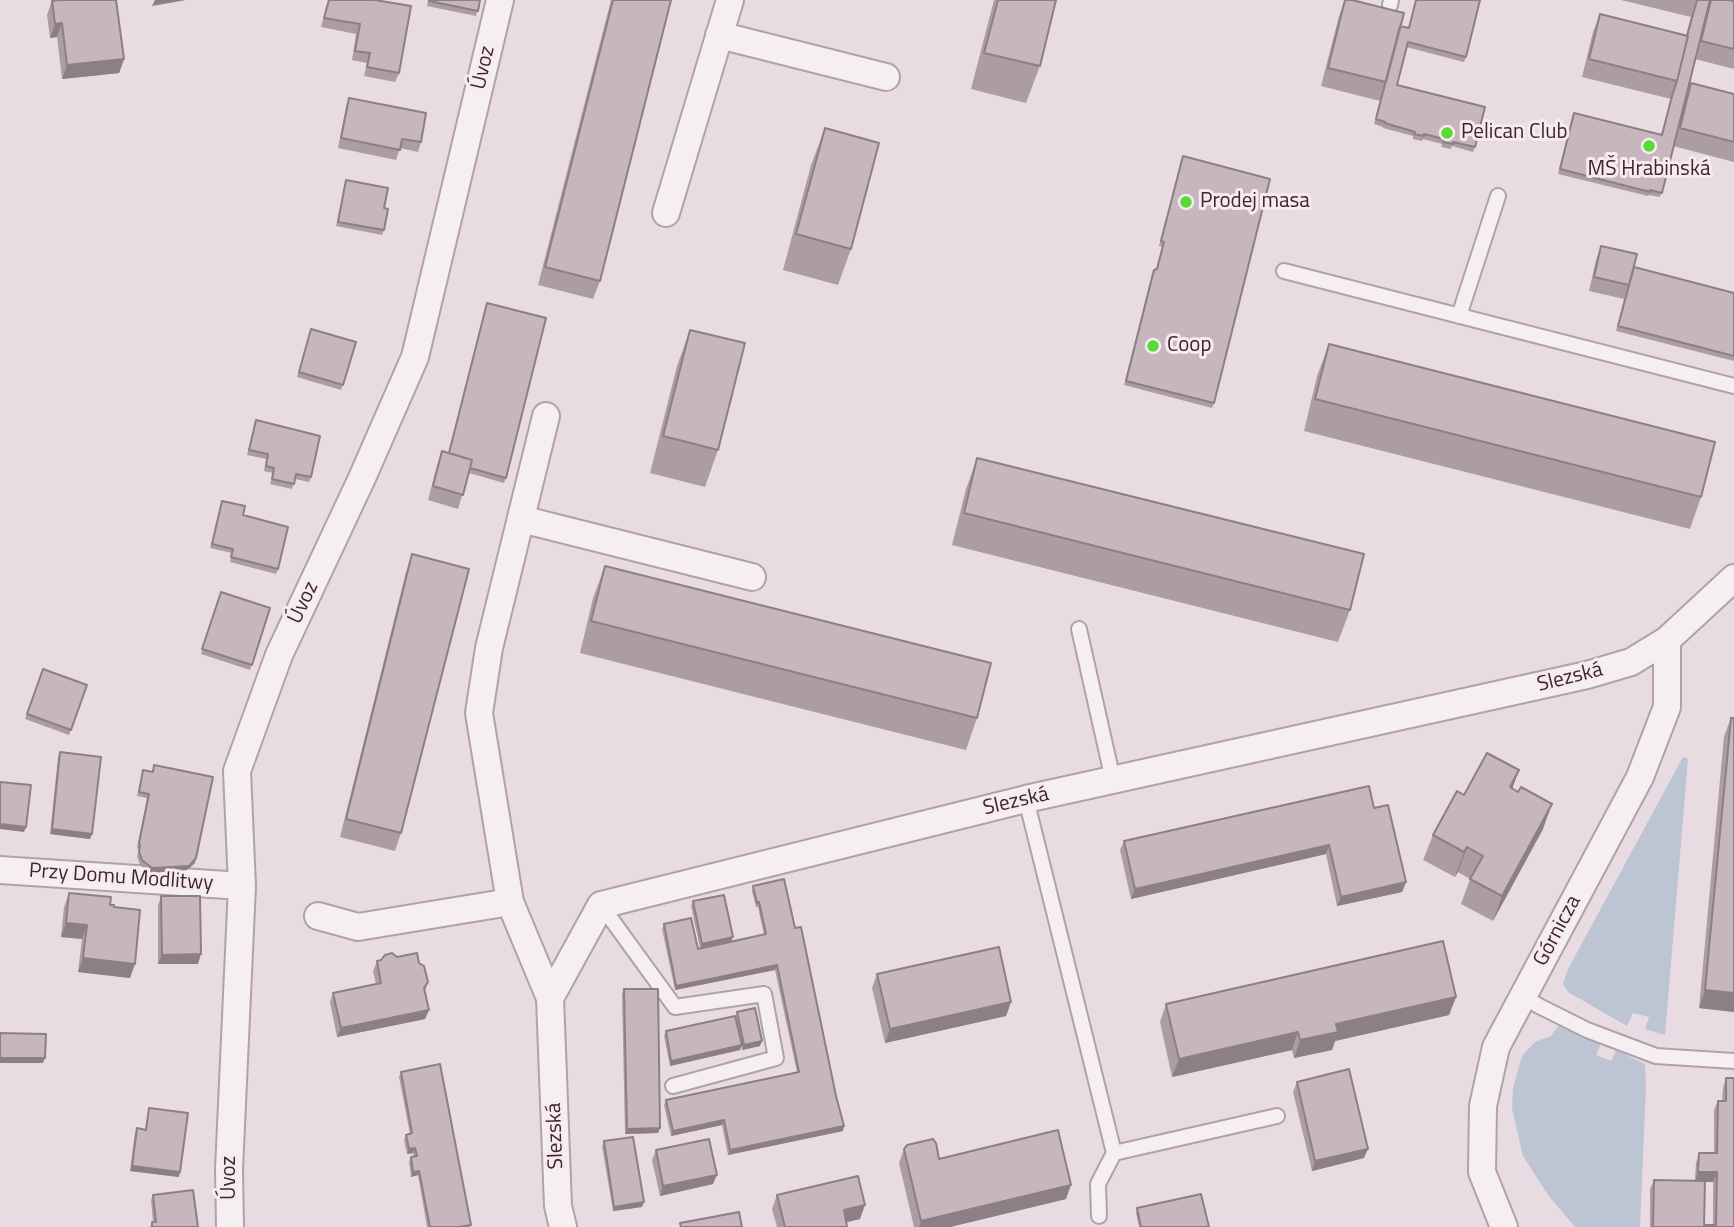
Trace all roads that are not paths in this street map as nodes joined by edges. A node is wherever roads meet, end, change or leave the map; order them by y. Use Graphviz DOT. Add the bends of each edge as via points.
graph roads {
  1 [pos="500,0"];
  2 [pos="730,0"];
  3 [pos="719,35"];
  4 [pos="886,78"];
  5 [pos="1498,196"];
  6 [pos="666,213"];
  7 [pos="1284,271"];
  8 [pos="1459,316"];
  9 [pos="1734,386"];
  10 [pos="546,416"];
  11 [pos="521,519"];
  12 [pos="752,577"];
  13 [pos="1734,578"];
  14 [pos="1079,629"];
  15 [pos="1667,640"];
  16 [pos="1113,780"];
  17 [pos="1026,799"];
  18 [pos="0,870"];
  19 [pos="242,886"];
  20 [pos="510,902"];
  21 [pos="601,905"];
  22 [pos="318,916"];
  23 [pos="1523,996"];
  24 [pos="550,998"];
  25 [pos="1734,1061"];
  26 [pos="673,1086"];
  27 [pos="1277,1116"];
  28 [pos="1114,1153"];
  29 [pos="1099,1216"];
  30 [pos="556,1220"];
  31 [pos="230,1227"];
  32 [pos="1504,1227"];
  1 -- 19 [label="street, Úvoz" via="415,357 279,655 237,772"];
  2 -- 3 [label="street"];
  3 -- 4 [label="street"];
  3 -- 6 [label="street"];
  5 -- 8 [label="lane"];
  7 -- 8 [label="lane"];
  8 -- 9 [label="lane"];
  10 -- 11 [label="street"];
  11 -- 12 [label="street"];
  11 -- 20 [label="street" via="489,648 479,713"];
  13 -- 15 [label="street, Slezská"];
  14 -- 16 [label="lane"];
  15 -- 16 [label="street, Slezská" via="1631,662 1587,675"];
  15 -- 23 [label="street, Górnicza" via="1667,707 1640,777"];
  16 -- 17 [label="street, Slezská"];
  17 -- 21 [label="street, Slezská"];
  17 -- 28 [label="lane"];
  18 -- 19 [label="street, Przy Domu Modlitwy"];
  19 -- 31 [label="street, Úvoz"];
  20 -- 22 [label="street" via="358,928"];
  20 -- 24 [label="street"];
  21 -- 24 [label="street"];
  21 -- 26 [label="lane" via="675,1007 764,994 776,1058"];
  23 -- 25 [label="lane" via="1587,1030 1656,1056"];
  23 -- 32 [label="street, Górnicza" via="1496,1047 1483,1106 1482,1172"];
  24 -- 30 [label="street, Slezská"];
  27 -- 28 [label="lane"];
  28 -- 29 [label="lane" via="1098,1184"];
}
